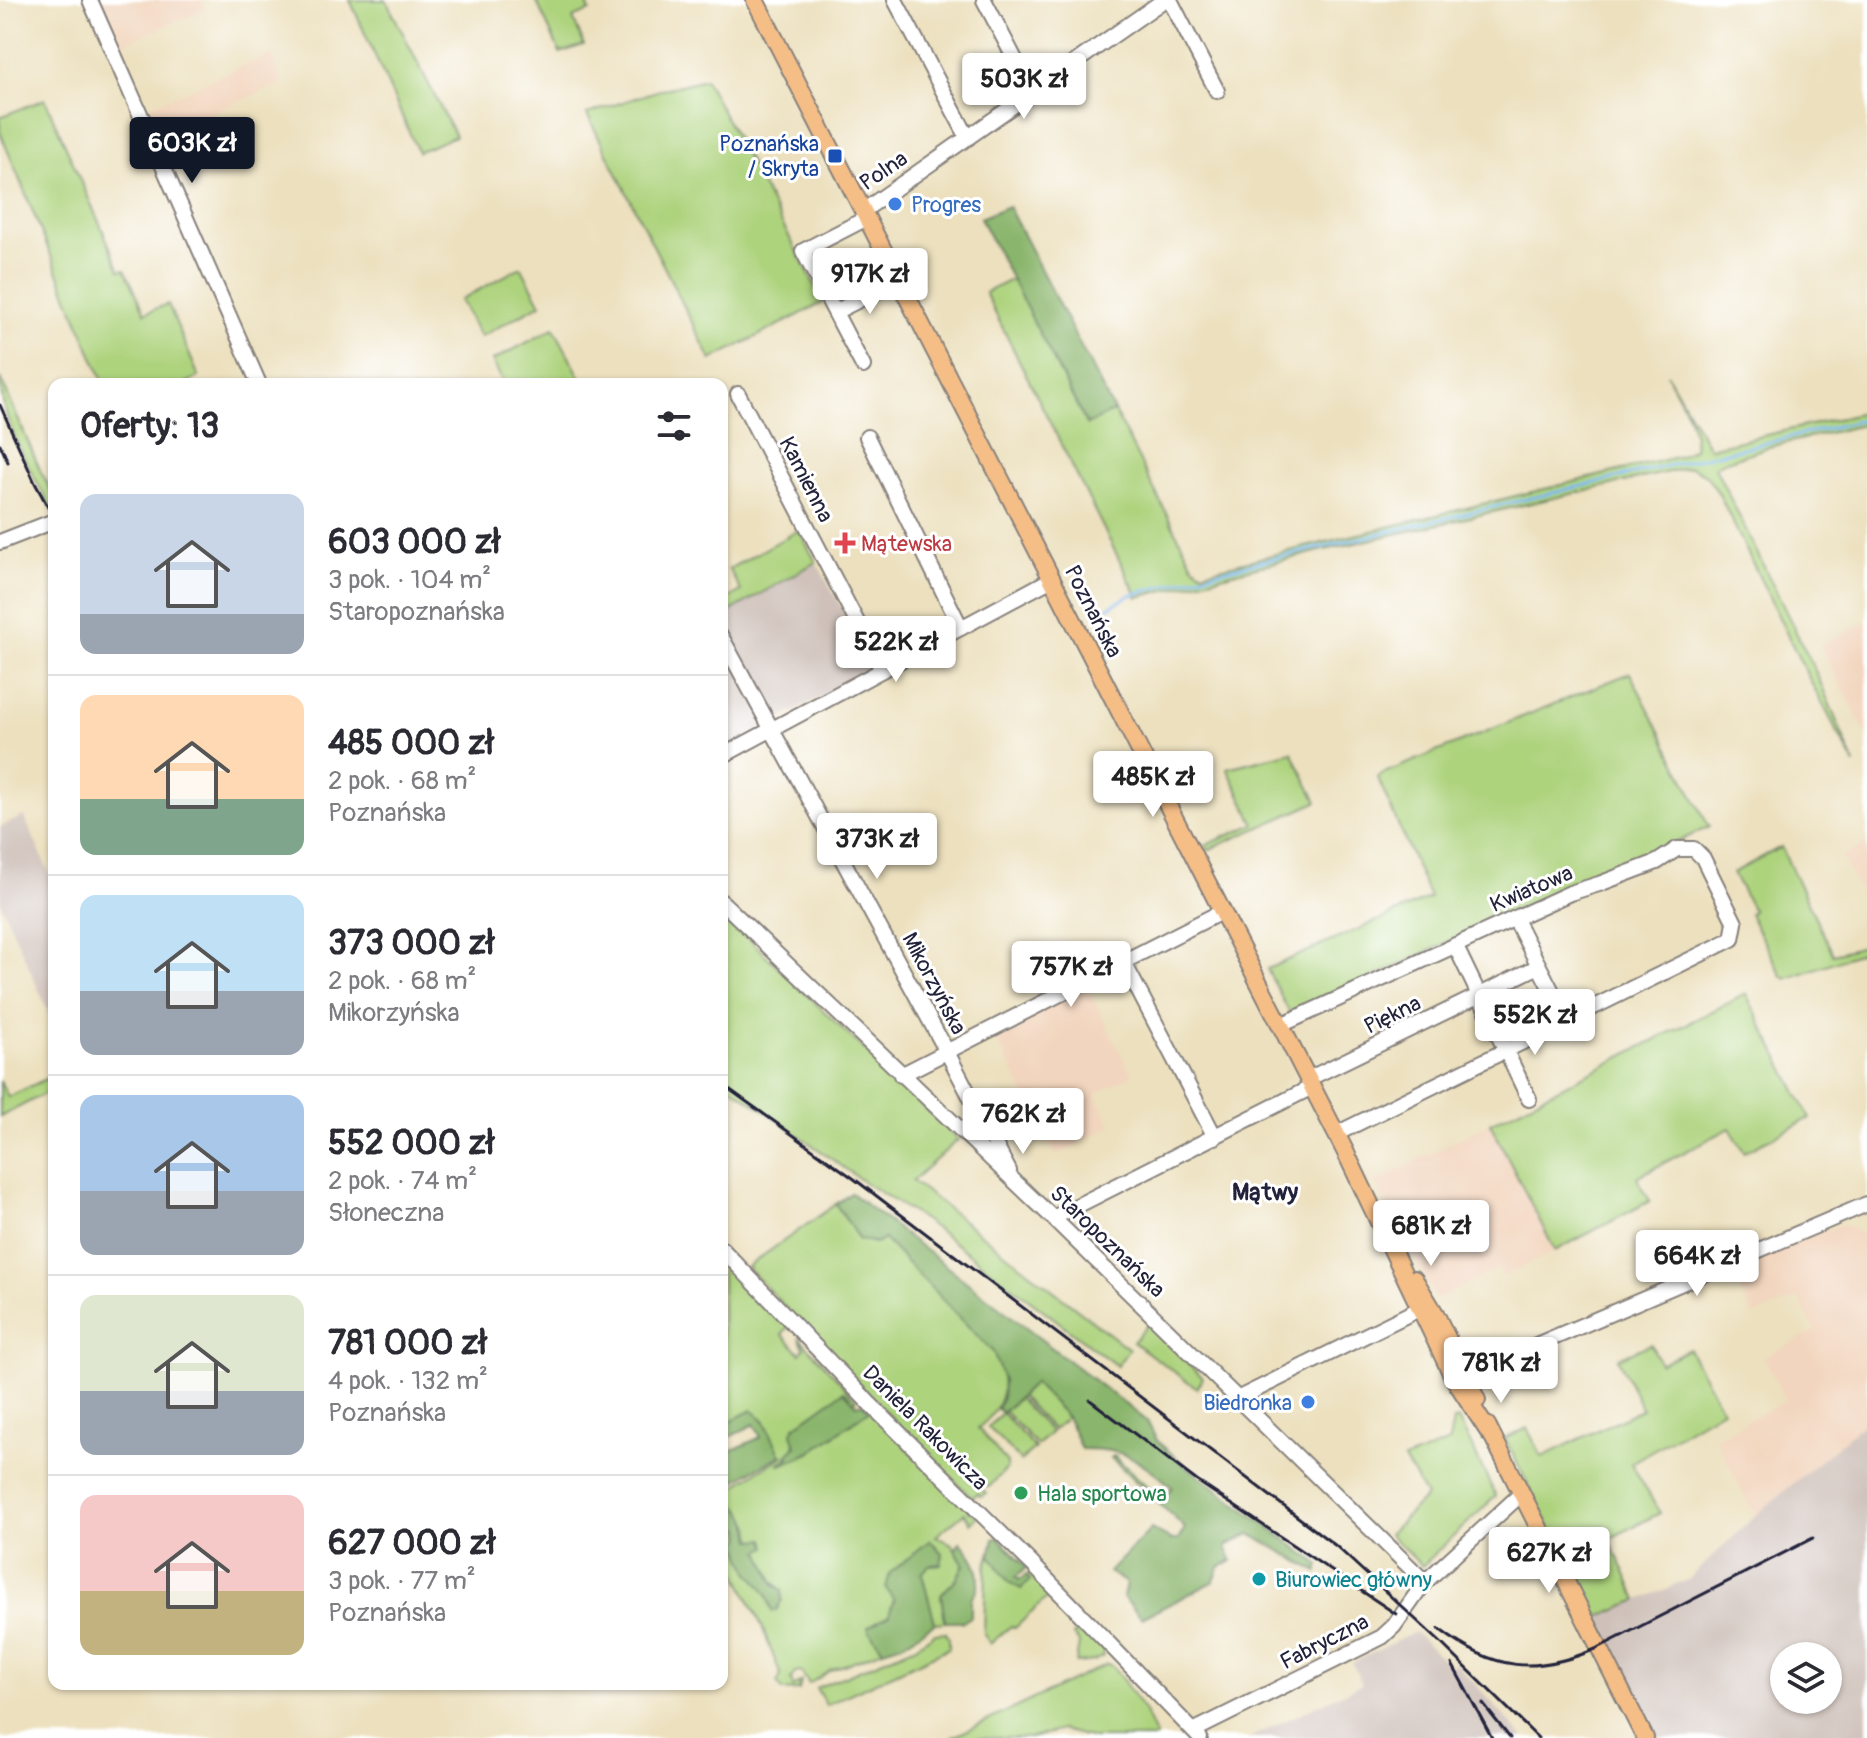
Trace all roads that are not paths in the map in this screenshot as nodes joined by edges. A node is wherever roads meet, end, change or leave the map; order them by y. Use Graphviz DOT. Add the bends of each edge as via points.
graph roads {
  1 [pos="90,0"];
  2 [pos="755,0"];
  3 [pos="895,0"];
  4 [pos="984,0"];
  5 [pos="1167,0"];
  6 [pos="1217,91"];
  7 [pos="1032,92"];
  8 [pos="968,138"];
  9 [pos="865,214"];
  10 [pos="899,280"];
  11 [pos="835,312"];
  12 [pos="863,366"];
  13 [pos="256,378"];
  14 [pos="738,394"];
  15 [pos="867,437"];
  16 [pos="48,523"];
  17 [pos="0,542"];
  18 [pos="1052,579"];
  19 [pos="961,628"];
  20 [pos="728,649"];
  21 [pos="882,670"];
  22 [pos="773,729"];
  23 [pos="728,753"];
  24 [pos="728,908"];
  25 [pos="1223,911"];
  26 [pos="1515,919"];
  27 [pos="1455,945"];
  28 [pos="1123,961"];
  29 [pos="1539,966"];
  30 [pos="1479,996"];
  31 [pos="1566,1019"];
  32 [pos="1281,1025"];
  33 [pos="1506,1051"];
  34 [pos="947,1052"];
  35 [pos="901,1075"];
  36 [pos="1310,1083"];
  37 [pos="1529,1099"];
  38 [pos="1336,1134"];
  39 [pos="1215,1137"];
  40 [pos="991,1151"];
  41 [pos="1867,1204"];
  42 [pos="1053,1218"];
  43 [pos="728,1255"];
  44 [pos="1424,1306"];
  45 [pos="1445,1361"];
  46 [pos="1466,1375"];
  47 [pos="1465,1395"];
  48 [pos="1237,1399"];
  49 [pos="1490,1434"];
  50 [pos="1521,1494"];
  51 [pos="1425,1582"];
  52 [pos="1197,1734"];
  53 [pos="1645,1738"];
  1 -- 13 [label="street"];
  2 -- 9 [label="main road, Poznańska"];
  3 -- 8 [label="street"];
  4 -- 7 [label="street"];
  5 -- 6 [label="street"];
  5 -- 7 [label="street, Polna"];
  7 -- 8 [label="street, Polna"];
  8 -- 9 [label="street, Polna"];
  9 -- 10 [label="main road, Poznańska"];
  9 -- 11 [label="street, Polna" via="803,251"];
  10 -- 11 [label="street"];
  10 -- 18 [label="main road, Poznańska"];
  11 -- 12 [label="street"];
  14 -- 21 [label="street, Kamienna"];
  15 -- 19 [label="street"];
  16 -- 17 [label="street"];
  18 -- 19 [label="street"];
  18 -- 25 [label="main road, Poznańska"];
  19 -- 21 [label="street"];
  20 -- 22 [label="street, Mikorzyńska"];
  21 -- 22 [label="street"];
  22 -- 23 [label="street"];
  22 -- 34 [label="street, Mikorzyńska"];
  24 -- 35 [label="street, Staropoznańska"];
  25 -- 28 [label="street"];
  25 -- 32 [label="main road, Poznańska"];
  26 -- 27 [label="street, Kwiatowa"];
  26 -- 29 [label="street"];
  26 -- 31 [label="street, Kwiatowa" via="1657,862 1677,849 1694,849 1703,858 1735,923 1732,939"];
  27 -- 30 [label="street"];
  27 -- 32 [label="street, Kwiatowa"];
  28 -- 34 [label="street"];
  28 -- 39 [label="street"];
  29 -- 30 [label="street, Piękna"];
  29 -- 31 [label="street"];
  30 -- 33 [label="street"];
  30 -- 36 [label="street, Piękna"];
  31 -- 33 [label="street"];
  32 -- 36 [label="main road, Poznańska"];
  33 -- 37 [label="street"];
  33 -- 38 [label="street"];
  34 -- 35 [label="street"];
  34 -- 40 [label="street, Mikorzyńska"];
  35 -- 40 [label="street, Staropoznańska"];
  36 -- 38 [label="main road, Poznańska"];
  36 -- 39 [label="street, Piękna"];
  38 -- 44 [label="main road, Poznańska"];
  39 -- 42 [label="street, Piękna"];
  40 -- 42 [label="street, Staropoznańska" via="1014,1182"];
  41 -- 46 [label="street"];
  42 -- 48 [label="street, Staropoznańska"];
  43 -- 52 [label="street, Daniela Rakowicza"];
  44 -- 45 [label="main road, Poznańska"];
  44 -- 46 [label="main road, Poznańska"];
  44 -- 48 [label="street"];
  45 -- 46 [label="street"];
  45 -- 47 [label="main road, Poznańska"];
  46 -- 47 [label="street"];
  46 -- 49 [label="main road, Poznańska"];
  47 -- 49 [label="main road, Poznańska"];
  48 -- 51 [label="street, Staropoznańska"];
  49 -- 50 [label="main road, Poznańska"];
  50 -- 51 [label="street, Fabryczna"];
  50 -- 53 [label="main road, Poznańska"];
  51 -- 52 [label="street, Fabryczna" via="1382,1637"];
}
